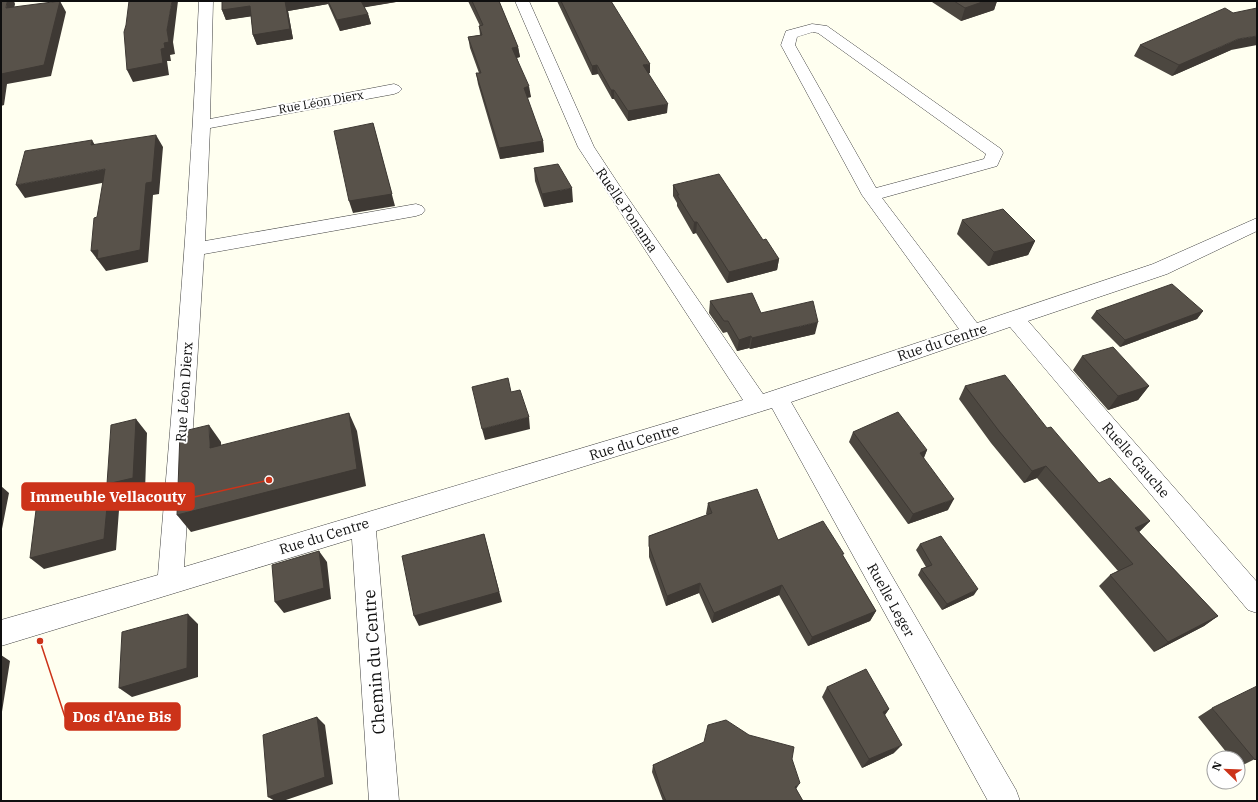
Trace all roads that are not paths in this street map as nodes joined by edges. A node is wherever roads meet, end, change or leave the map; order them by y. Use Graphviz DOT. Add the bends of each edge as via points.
graph roads {
  1 [pos="206,1"];
  2 [pos="522,1"];
  3 [pos="394,89"];
  4 [pos="202,125"];
  5 [pos="871,195"];
  6 [pos="416,210"];
  7 [pos="1257,224"];
  8 [pos="195,249"];
  9 [pos="1014,319"];
  10 [pos="973,332"];
  11 [pos="767,401"];
  12 [pos="363,524"];
  13 [pos="170,584"];
  14 [pos="1257,601"];
  15 [pos="1,633"];
  16 [pos="384,801"];
  17 [pos="1005,801"];
  1 -- 4 [label="street, Rue Léon Dierx"];
  2 -- 11 [label="street, Ruelle Ponama" via="586,147 618,198"];
  3 -- 4 [label="street, Rue Léon Dierx"];
  4 -- 8 [label="street, Rue Léon Dierx"];
  5 -- 5 [label="street" via="788,44 791,34 812,28 822,29 995,153 991,162"];
  5 -- 10 [label="street"];
  6 -- 8 [label="street"];
  7 -- 9 [label="street, Rue du Centre" via="1160,269"];
  8 -- 13 [label="street, Rue Léon Dierx"];
  9 -- 10 [label="street, Rue du Centre"];
  9 -- 14 [label="street, Ruelle Gauche"];
  10 -- 11 [label="street, Rue du Centre"];
  11 -- 12 [label="street, Rue du Centre"];
  11 -- 17 [label="street, Ruelle Leger"];
  12 -- 13 [label="street, Rue du Centre"];
  12 -- 16 [label="street, Chemin du Centre"];
  13 -- 15 [label="street, Rue du Centre"];
}
